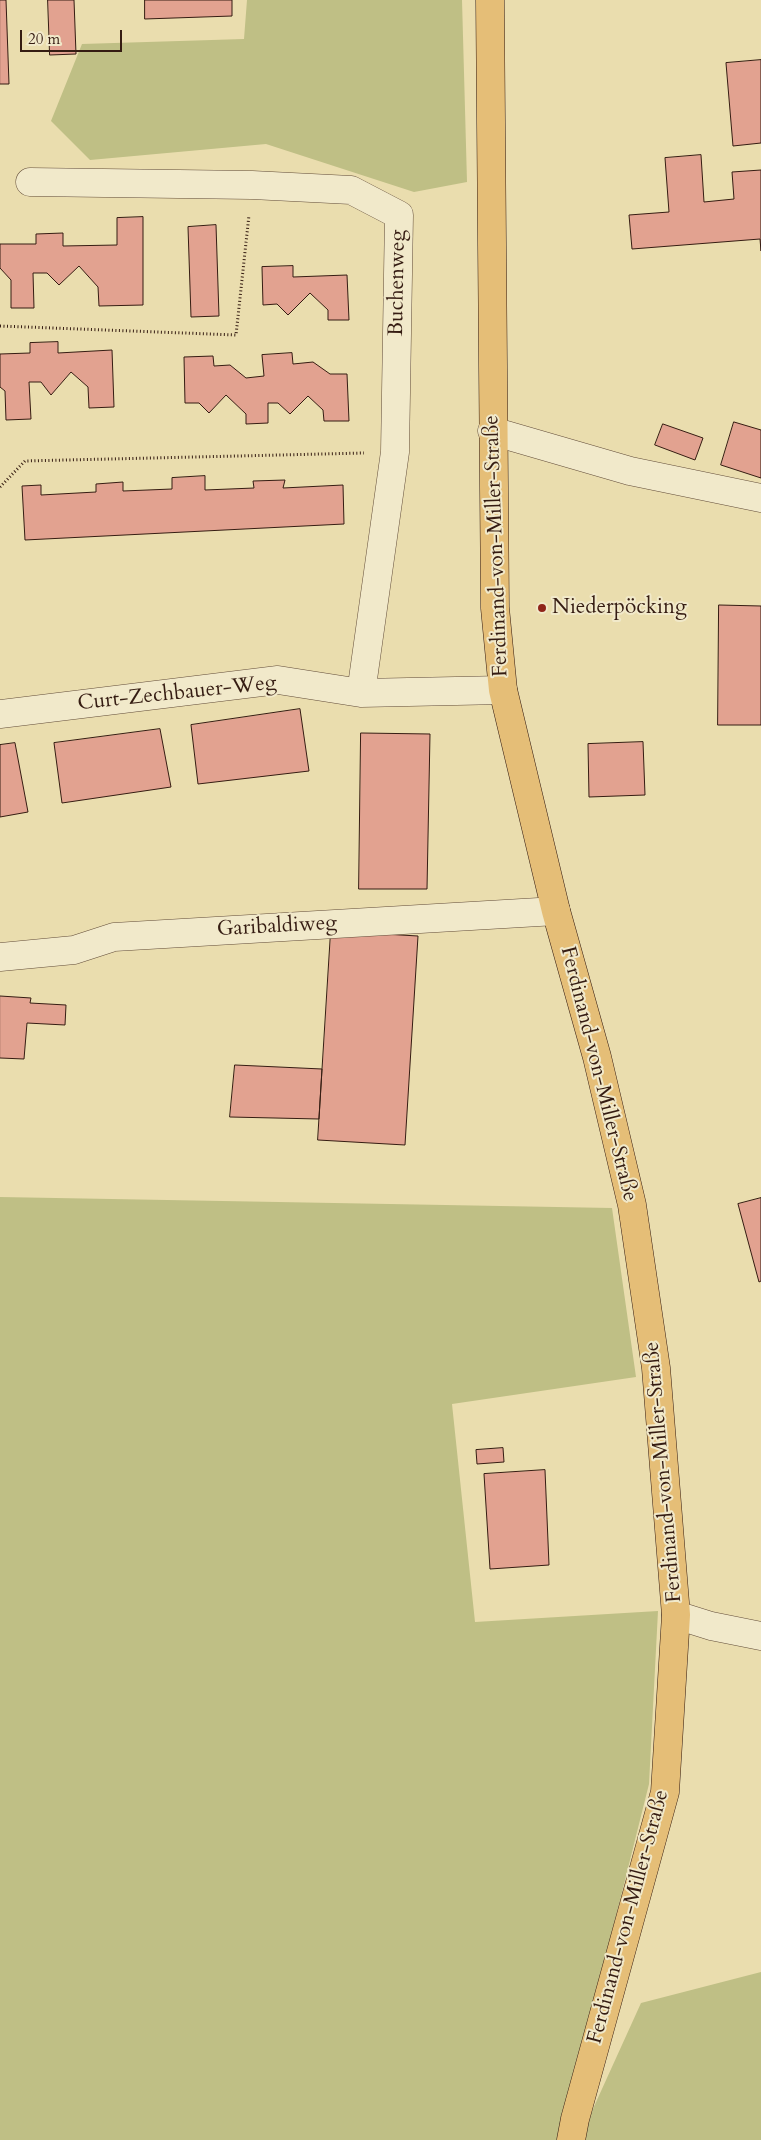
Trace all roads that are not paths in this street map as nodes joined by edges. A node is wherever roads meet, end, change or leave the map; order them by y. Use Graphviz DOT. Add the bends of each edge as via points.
graph roads {
  1 [pos="490,0"];
  2 [pos="30,182"];
  3 [pos="492,431"];
  4 [pos="761,498"];
  5 [pos="502,690"];
  6 [pos="362,694"];
  7 [pos="0,714"];
  8 [pos="556,911"];
  9 [pos="0,957"];
  10 [pos="676,1614"];
  11 [pos="761,1636"];
  12 [pos="571,2140"];
  1 -- 3 [label="main road, Ferdinand-von-Miller-Straße"];
  2 -- 6 [label="street, Buchenweg" via="252,185 351,190 399,216 395,452"];
  3 -- 4 [label="street" via="630,471"];
  3 -- 5 [label="main road, Ferdinand-von-Miller-Straße" via="495,608"];
  5 -- 6 [label="street, Curt-Zechbauer-Weg"];
  5 -- 8 [label="main road, Ferdinand-von-Miller-Straße"];
  6 -- 7 [label="street, Curt-Zechbauer-Weg" via="278,680"];
  8 -- 9 [label="street, Garibaldiweg" via="114,937 74,950"];
  8 -- 10 [label="main road, Ferdinand-von-Miller-Straße" via="597,1057 632,1205 656,1368"];
  10 -- 11 [label="street" via="711,1626"];
  10 -- 12 [label="main road, Ferdinand-von-Miller-Straße" via="664,1792"];
}
